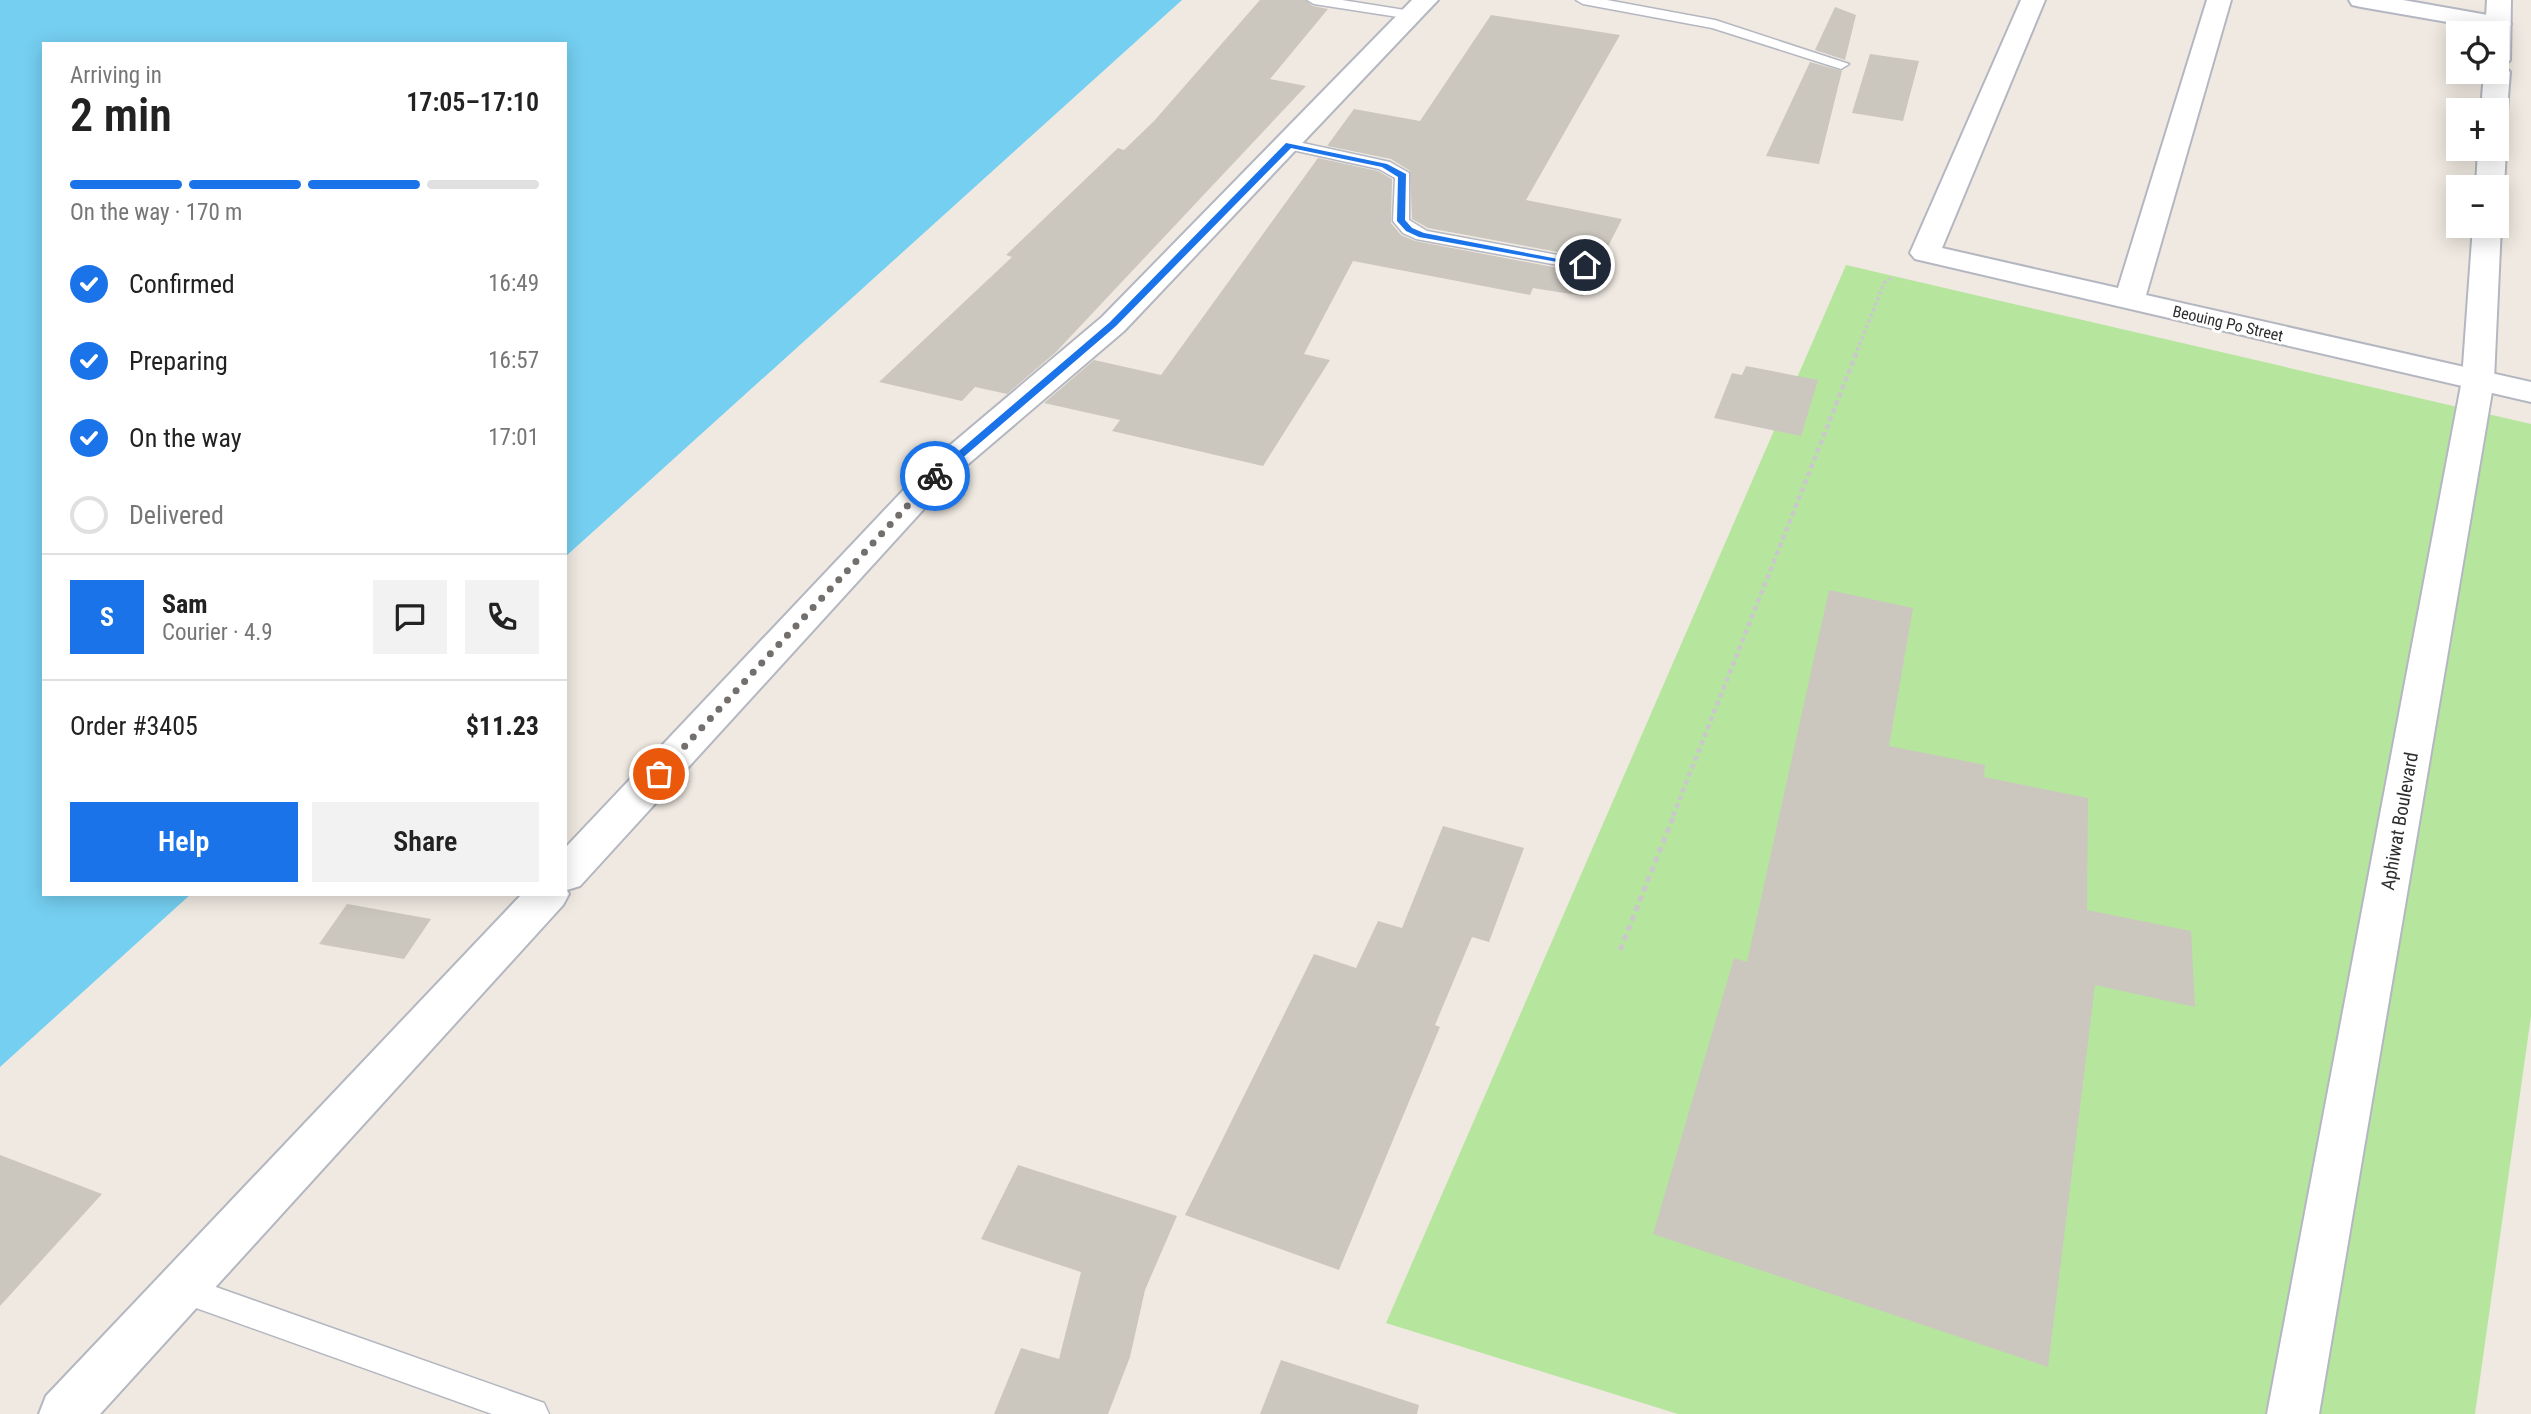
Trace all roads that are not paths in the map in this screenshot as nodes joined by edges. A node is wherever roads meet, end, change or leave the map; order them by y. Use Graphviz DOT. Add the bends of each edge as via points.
graph roads {
  1 [pos="1314,0"];
  2 [pos="1583,0"];
  3 [pos="2033,0"];
  4 [pos="2219,0"];
  5 [pos="2361,0"];
  6 [pos="1419,8"];
  7 [pos="2499,12"];
  8 [pos="1841,64"];
  9 [pos="1289,145"];
  10 [pos="2486,238"];
  11 [pos="1585,265"];
  12 [pos="2129,300"];
  13 [pos="2478,380"];
  14 [pos="2531,392"];
  15 [pos="567,873"];
  16 [pos="546,896"];
  17 [pos="182,1289"];
  18 [pos="65,1414"];
  19 [pos="533,1414"];
  20 [pos="2293,1414"];
  1 -- 6 [label="lane"];
  2 -- 8 [label="lane" via="1715,24"];
  3 -- 12 [label="street, Beouing Po Street" via="1926,253"];
  4 -- 12 [label="street"];
  5 -- 7 [label="street"];
  6 -- 9 [label="street"];
  9 -- 11 [label="lane" via="1384,165 1403,176 1401,221 1422,235"];
  9 -- 15 [label="street" via="1113,324 941,470"];
  10 -- 13 [label="street, Aphiwat Boulevard"];
  12 -- 13 [label="street, Beouing Po Street"];
  13 -- 14 [label="street, Beouing Po Street"];
  13 -- 20 [label="street, Aphiwat Boulevard"];
  16 -- 17 [label="street"];
  17 -- 18 [label="street"];
  17 -- 19 [label="lane"];
}
